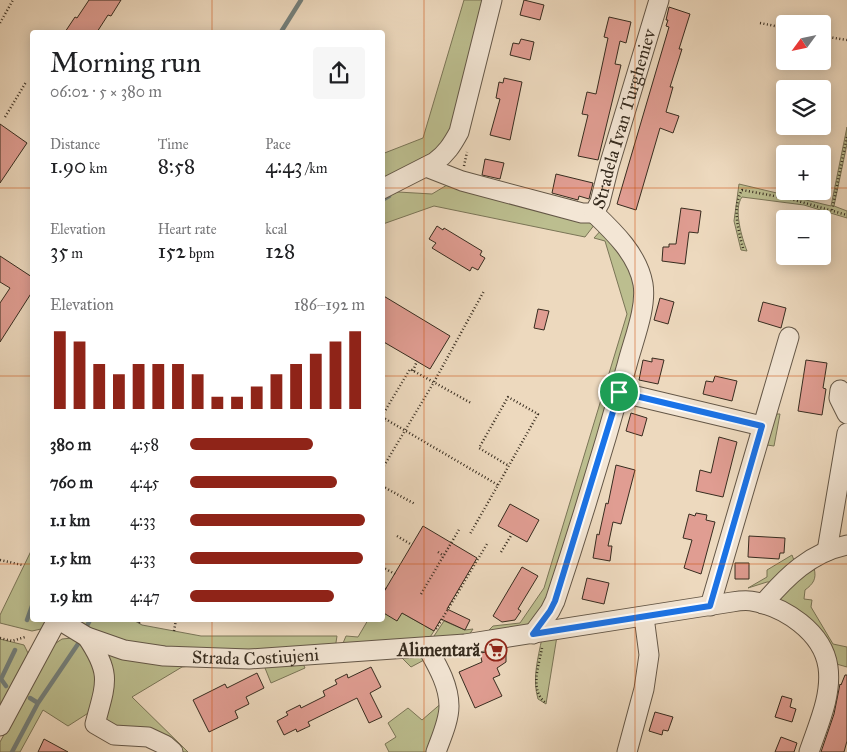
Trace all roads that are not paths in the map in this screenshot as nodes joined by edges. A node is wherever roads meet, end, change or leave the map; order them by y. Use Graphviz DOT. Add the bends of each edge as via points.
graph roads {
  1 [pos="492,0"];
  2 [pos="659,0"];
  3 [pos="434,162"];
  4 [pos="385,187"];
  5 [pos="594,213"];
  6 [pos="789,337"];
  7 [pos="840,390"];
  8 [pos="619,392"];
  9 [pos="847,414"];
  10 [pos="762,426"];
  11 [pos="847,433"];
  12 [pos="847,545"];
  13 [pos="827,552"];
  14 [pos="763,604"];
  15 [pos="710,606"];
  16 [pos="644,617"];
  17 [pos="57,622"];
  18 [pos="62,622"];
  19 [pos="539,633"];
  20 [pos="87,636"];
  21 [pos="427,647"];
  22 [pos="0,726"];
  23 [pos="173,752"];
  24 [pos="436,752"];
  25 [pos="627,752"];
  26 [pos="809,752"];
  1 -- 3 [label="street" via="459,132 452,145"];
  2 -- 5 [label="street, Stradela Ivan Turgheniev" via="600,202"];
  3 -- 4 [label="street"];
  3 -- 5 [label="street, Stradela Ivan Turgheniev" via="462,181 582,213"];
  5 -- 8 [label="street" via="625,246 643,282 642,309"];
  6 -- 10 [label="street"];
  7 -- 9 [label="street" via="838,398"];
  8 -- 10 [label="street"];
  8 -- 19 [label="street" via="555,601"];
  10 -- 15 [label="street"];
  11 -- 13 [label="street"];
  12 -- 13 [label="street"];
  13 -- 14 [label="street" via="798,567"];
  14 -- 15 [label="street, Strada Costiujeni" via="750,600"];
  14 -- 26 [label="street, Strada Costiujeni" via="798,621 818,642 828,666 826,703"];
  15 -- 16 [label="street, Strada Costiujeni"];
  16 -- 19 [label="street, Strada Costiujeni"];
  16 -- 25 [label="street" via="649,655 644,689"];
  17 -- 22 [label="street, Strada Costiujeni"];
  18 -- 20 [label="street, Strada Costiujeni"];
  19 -- 21 [label="street, Strada Costiujeni"];
  20 -- 21 [label="street, Strada Costiujeni" via="124,650 214,659"];
  20 -- 23 [label="street" via="106,674 95,724 114,736 148,737"];
  21 -- 24 [label="street" via="447,690 449,706"];
}
